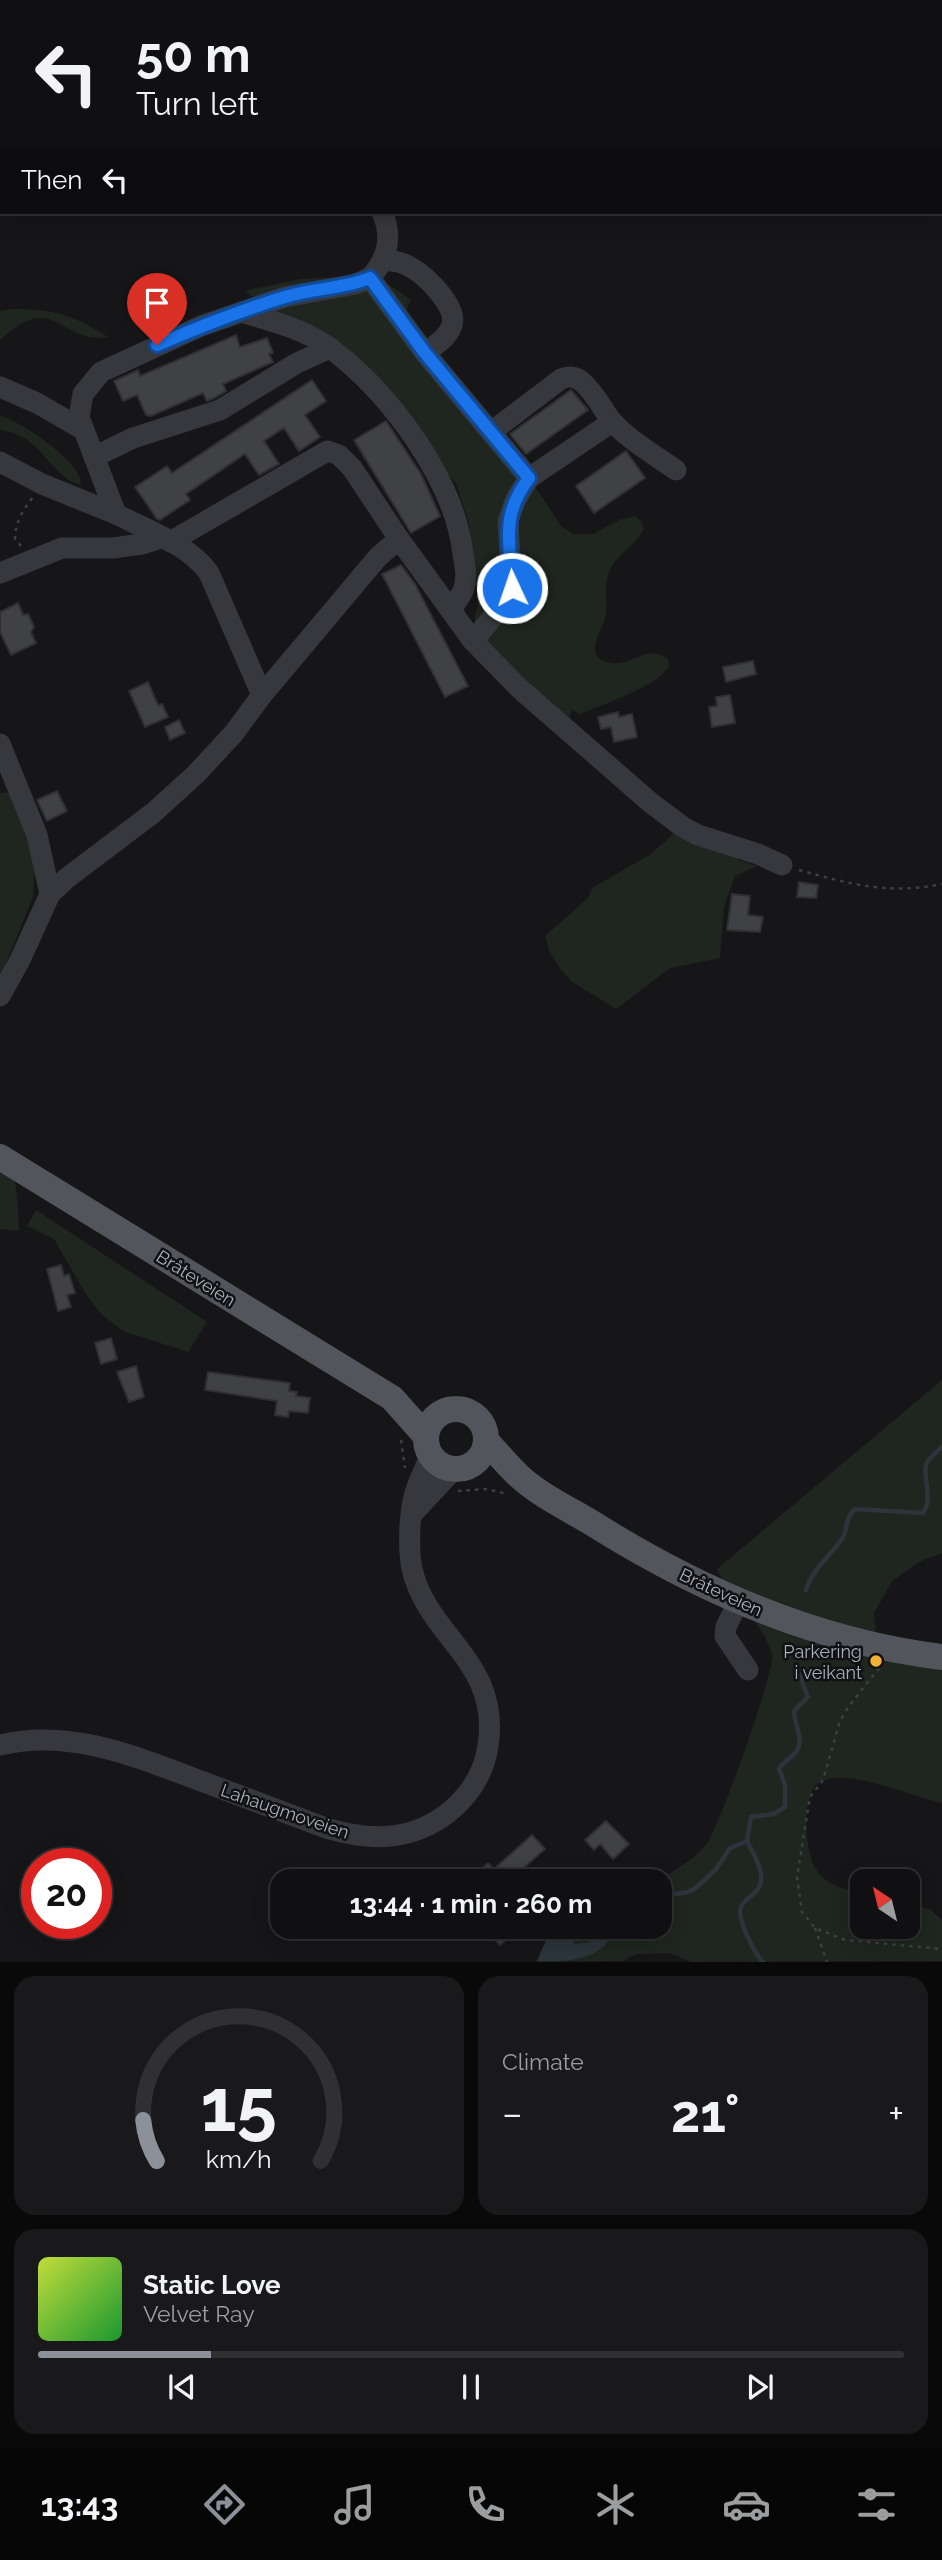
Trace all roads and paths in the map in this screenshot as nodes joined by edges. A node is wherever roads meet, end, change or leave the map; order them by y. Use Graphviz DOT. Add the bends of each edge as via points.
graph roads {
  1 [pos="384,214"];
  2 [pos="385,260"];
  3 [pos="370,278"];
  4 [pos="241,312"];
  5 [pos="330,348"];
  6 [pos="425,353"];
  7 [pos="0,387"];
  8 [pos="612,422"];
  9 [pos="82,429"];
  10 [pos="491,432"];
  11 [pos="93,457"];
  12 [pos="0,462"];
  13 [pos="676,470"];
  14 [pos="529,478"];
  15 [pos="42,484"];
  16 [pos="116,514"];
  17 [pos="399,539"];
  18 [pos="166,540"];
  19 [pos="24,547"];
  20 [pos="0,573"];
  21 [pos="451,608"];
  22 [pos="473,640"];
  23 [pos="262,695"];
  24 [pos="0,744"];
  25 [pos="782,866"];
  26 [pos="942,884"];
  27 [pos="50,894"];
  28 [pos="0,996"];
  29 [pos="0,1157"];
  30 [pos="391,1398"];
  31 [pos="441,1412"];
  32 [pos="486,1441"];
  33 [pos="427,1445"];
  34 [pos="462,1467"];
  35 [pos="520,1478"];
  36 [pos="413,1513"];
  37 [pos="738,1602"];
  38 [pos="884,1648"];
  39 [pos="942,1657"];
  40 [pos="748,1670"];
  41 [pos="0,1745"];
  42 [pos="816,1928"];
  43 [pos="942,1948"];
  44 [pos="827,1962"];
  1 -- 2 [label="street" via="389,230"];
  2 -- 3 [label="street"];
  2 -- 6 [label="street" via="401,262 423,276 451,310 448,333"];
  3 -- 4 [label="street"];
  3 -- 6 [label="street"];
  4 -- 5 [label="street" via="293,328"];
  4 -- 9 [label="street" via="101,372 83,394 79,407"];
  5 -- 11 [label="street" via="220,410 133,438"];
  5 -- 21 [label="street" via="384,397 450,502 466,576 463,591"];
  6 -- 10 [label="street"];
  7 -- 9 [label="street" via="37,402"];
  8 -- 10 [label="street" via="581,381 565,377"];
  8 -- 13 [label="street"];
  8 -- 14 [label="street"];
  9 -- 11 [label="street"];
  10 -- 14 [label="street"];
  11 -- 16 [label="street"];
  12 -- 15 [label="street"];
  14 -- 22 [label="street" via="508,520 512,588"];
  15 -- 16 [label="street"];
  15 -- 19 [label="path" via="18,521 15,539"];
  16 -- 18 [label="street"];
  17 -- 18 [label="street" via="352,468 340,455 328,451"];
  17 -- 21 [label="street"];
  17 -- 23 [label="street" via="378,556"];
  18 -- 20 [label="street" via="113,548 62,548"];
  18 -- 23 [label="street" via="201,562 209,573"];
  21 -- 22 [label="street"];
  22 -- 25 [label="street" via="519,688 667,816 698,835"];
  23 -- 27 [label="street" via="196,774"];
  24 -- 27 [label="street" via="37,835"];
  25 -- 26 [label="path" via="861,887"];
  27 -- 28 [label="street"];
  29 -- 30 [label="main road, Bråteveien"];
  30 -- 31 [label="main road, Bråteveien"];
  30 -- 33 [label="main road, Bråteveien"];
  31 -- 32 [label="main road" via="459,1408 476,1416"];
  31 -- 33 [label="main road" via="430,1421"];
  32 -- 34 [label="main road" via="481,1455"];
  32 -- 35 [label="main road, Bråteveien"];
  33 -- 34 [label="main road" via="440,1465"];
  33 -- 36 [label="street, Lahaugmoveien"];
  34 -- 35 [label="main road, Bråteveien"];
  34 -- 36 [label="street"];
  35 -- 37 [label="main road, Bråteveien" via="646,1555"];
  36 -- 41 [label="street, Lahaugmoveien" via="413,1573 431,1609 478,1676 489,1721 486,1756 472,1787 449,1812 429,1825 392,1837 356,1836 100,1746 60,1740"];
  37 -- 38 [label="main road, Bråteveien" via="802,1626"];
  37 -- 40 [label="street" via="725,1636"];
  38 -- 39 [label="main road, Bråteveien"];
  38 -- 42 [label="path" via="878,1672 840,1721 822,1780 810,1797 797,1877 802,1912"];
  42 -- 43 [label="path" via="845,1940"];
  42 -- 44 [label="path"];
}
